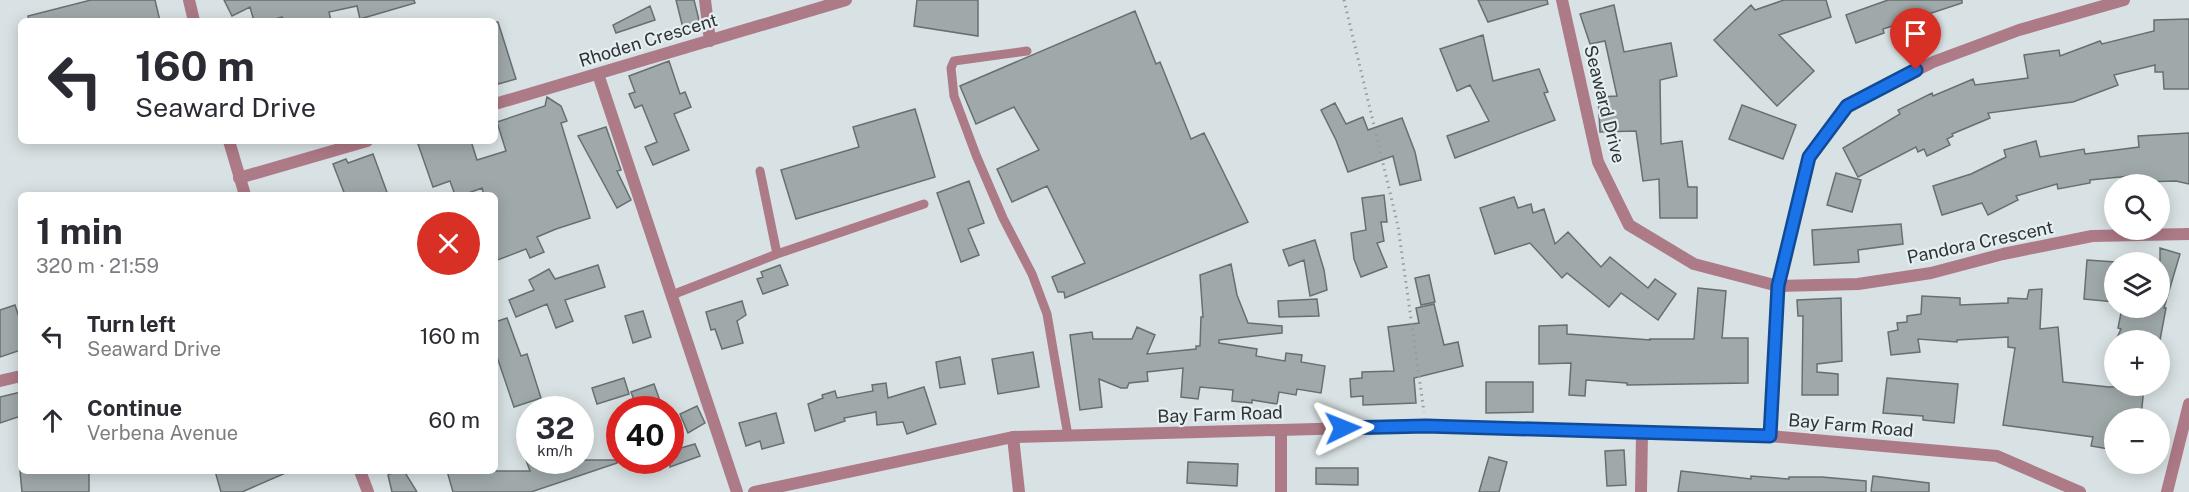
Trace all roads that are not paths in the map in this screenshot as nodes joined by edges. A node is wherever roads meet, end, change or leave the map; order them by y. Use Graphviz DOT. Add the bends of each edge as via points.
graph roads {
  1 [pos="189,0"];
  2 [pos="705,0"];
  3 [pos="846,0"];
  4 [pos="1562,0"];
  5 [pos="2124,0"];
  6 [pos="193,18"];
  7 [pos="710,41"];
  8 [pos="1027,51"];
  9 [pos="598,74"];
  10 [pos="498,103"];
  11 [pos="230,144"];
  12 [pos="357,144"];
  13 [pos="760,171"];
  14 [pos="238,178"];
  15 [pos="244,192"];
  16 [pos="924,204"];
  17 [pos="2189,234"];
  18 [pos="777,254"];
  19 [pos="1778,286"];
  20 [pos="672,296"];
  21 [pos="18,377"];
  22 [pos="0,381"];
  23 [pos="2189,404"];
  24 [pos="1281,430"];
  25 [pos="1642,433"];
  26 [pos="1068,436"];
  27 [pos="1770,436"];
  28 [pos="1013,437"];
  29 [pos="361,474"];
  30 [pos="368,492"];
  31 [pos="737,492"];
  32 [pos="754,492"];
  33 [pos="1019,492"];
  34 [pos="1281,492"];
  35 [pos="1641,492"];
  36 [pos="2080,492"];
  37 [pos="2167,492"];
  1 -- 6 [label="street"];
  2 -- 7 [label="street"];
  3 -- 7 [label="street, Rhoden Crescent"];
  4 -- 19 [label="street, Seaward Drive" via="1598,162 1629,225 1694,264"];
  5 -- 19 [label="street" via="2019,30 1933,62 1847,106 1809,157"];
  7 -- 9 [label="street, Rhoden Crescent"];
  8 -- 26 [label="lane" via="954,61 951,68 954,96 976,155 1047,314"];
  9 -- 10 [label="street, Rhoden Crescent"];
  9 -- 20 [label="street"];
  11 -- 14 [label="street"];
  12 -- 14 [label="street"];
  13 -- 18 [label="lane"];
  14 -- 15 [label="street"];
  16 -- 18 [label="lane"];
  17 -- 19 [label="street, Pandora Crescent" via="2092,236 1930,273 1858,284"];
  18 -- 20 [label="lane"];
  19 -- 27 [label="street"];
  20 -- 31 [label="street"];
  21 -- 22 [label="street"];
  23 -- 37 [label="street"];
  24 -- 25 [label="street, Bay Farm Road" via="1426,426"];
  24 -- 26 [label="street, Bay Farm Road"];
  24 -- 34 [label="street"];
  25 -- 27 [label="street, Bay Farm Road"];
  25 -- 35 [label="street"];
  26 -- 28 [label="street, Bay Farm Road"];
  27 -- 36 [label="street, Bay Farm Road" via="1996,456"];
  28 -- 32 [label="street, Bay Farm Road"];
  28 -- 33 [label="street"];
  29 -- 30 [label="street"];
}
